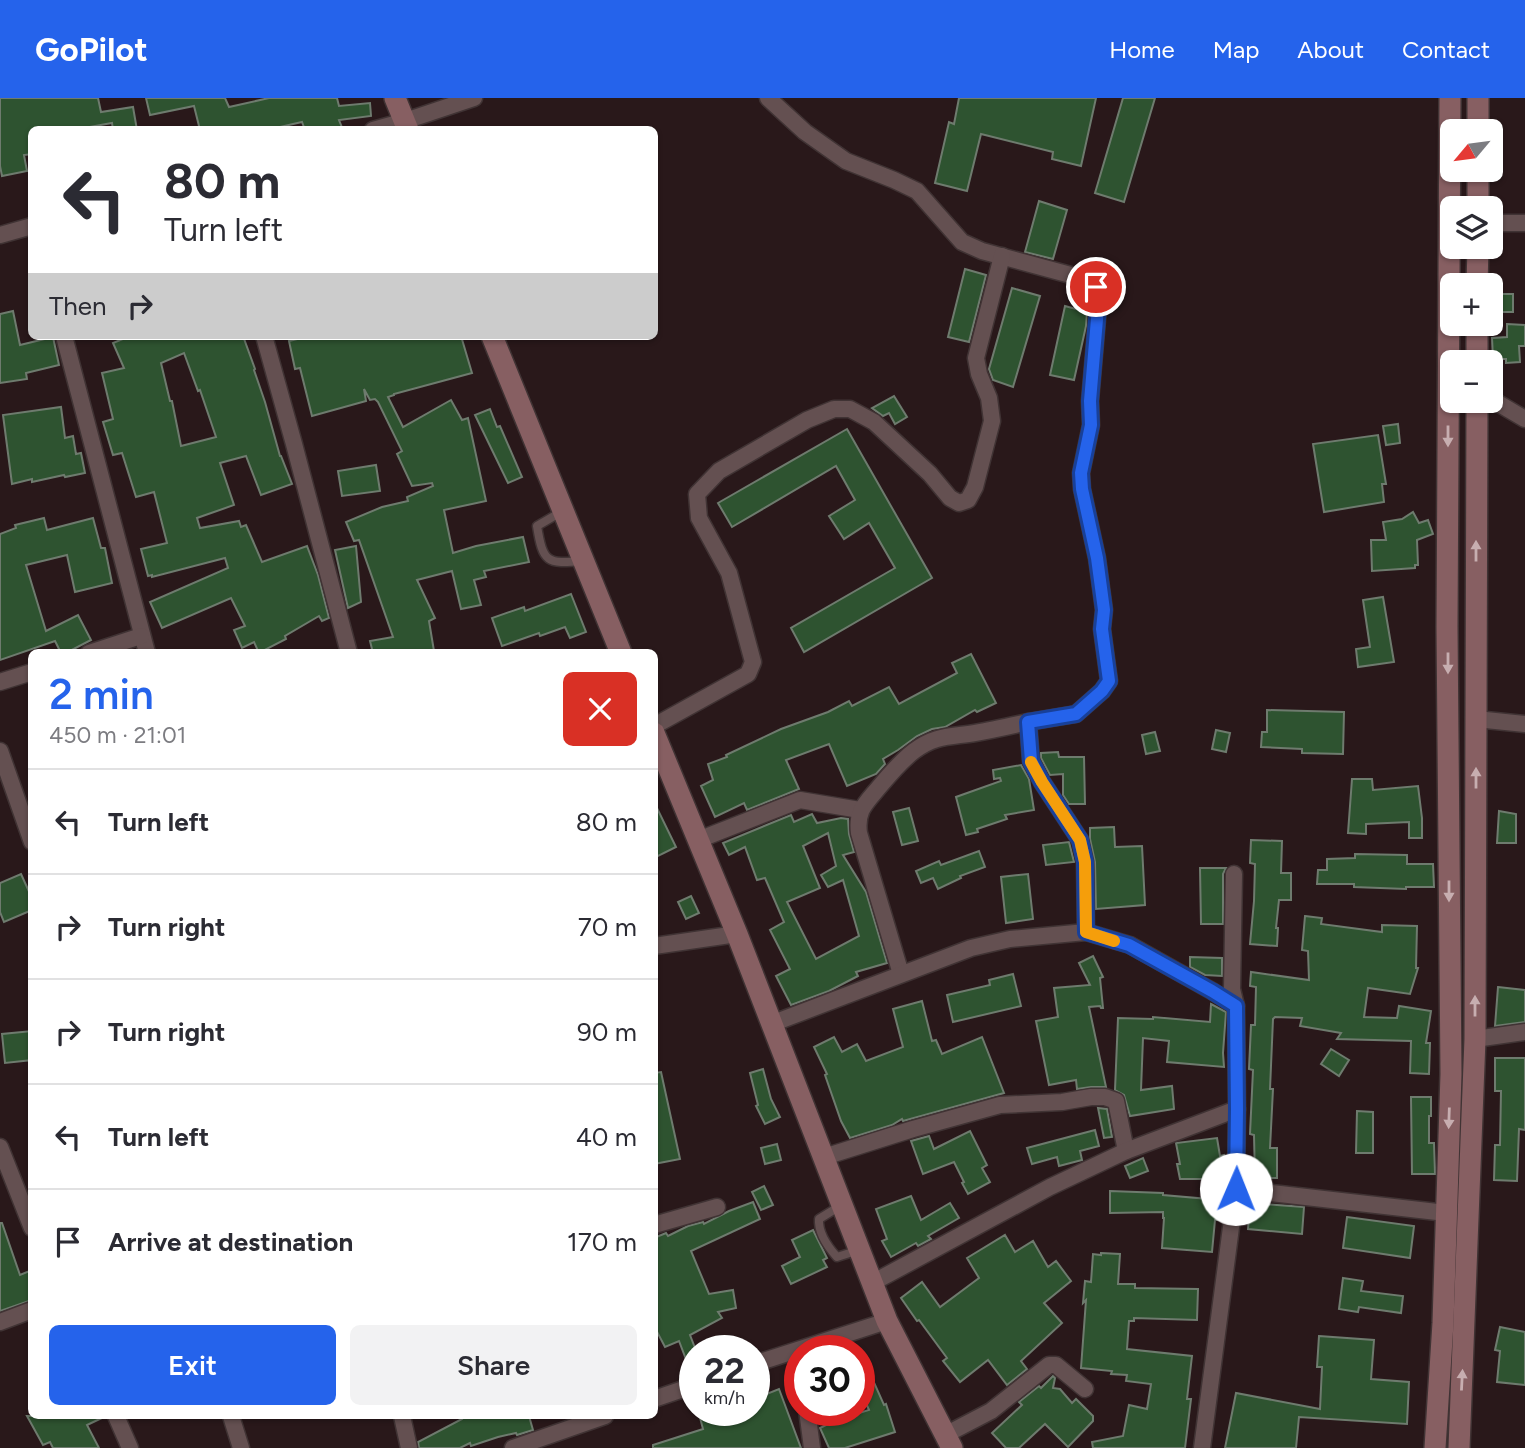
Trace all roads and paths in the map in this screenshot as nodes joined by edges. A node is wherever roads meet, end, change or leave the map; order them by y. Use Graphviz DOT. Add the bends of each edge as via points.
graph roads {
  1 [pos="396,98"];
  2 [pos="474,98"];
  3 [pos="768,98"];
  4 [pos="1450,98"];
  5 [pos="1478,98"];
  6 [pos="1478,119"];
  7 [pos="407,125"];
  8 [pos="1503,223"];
  9 [pos="1525,223"];
  10 [pos="28,227"];
  11 [pos="0,235"];
  12 [pos="1002,256"];
  13 [pos="65,340"];
  14 [pos="265,340"];
  15 [pos="494,340"];
  16 [pos="1503,406"];
  17 [pos="1477,413"];
  18 [pos="1525,419"];
  19 [pos="562,511"];
  20 [pos="582,561"];
  21 [pos="141,636"];
  22 [pos="101,649"];
  23 [pos="146,649"];
  24 [pos="348,649"];
  25 [pos="619,649"];
  26 [pos="28,673"];
  27 [pos="0,682"];
  28 [pos="1476,719"];
  29 [pos="1028,722"];
  30 [pos="658,724"];
  31 [pos="1525,724"];
  32 [pos="658,743"];
  33 [pos="0,751"];
  34 [pos="860,810"];
  35 [pos="28,831"];
  36 [pos="698,840"];
  37 [pos="1234,874"];
  38 [pos="1086,932"];
  39 [pos="737,934"];
  40 [pos="658,945"];
  41 [pos="901,974"];
  42 [pos="1233,989"];
  43 [pos="1212,991"];
  44 [pos="1236,1006"];
  45 [pos="771,1024"];
  46 [pos="1525,1032"];
  47 [pos="1475,1038"];
  48 [pos="1474,1069"];
  49 [pos="1451,1074"];
  50 [pos="1237,1109"];
  51 [pos="0,1146"];
  52 [pos="1126,1151"];
  53 [pos="824,1157"];
  54 [pos="1236,1189"];
  55 [pos="842,1205"];
  56 [pos="717,1207"];
  57 [pos="1446,1213"];
  58 [pos="28,1218"];
  59 [pos="658,1224"];
  60 [pos="859,1250"];
  61 [pos="872,1283"];
  62 [pos="28,1312"];
  63 [pos="887,1321"];
  64 [pos="0,1322"];
  65 [pos="852,1335"];
  66 [pos="1085,1388"];
  67 [pos="679,1390"];
  68 [pos="658,1398"];
  69 [pos="117,1419"];
  70 [pos="232,1419"];
  71 [pos="403,1419"];
  72 [pos="591,1419"];
  73 [pos="809,1426"];
  74 [pos="948,1442"];
  75 [pos="130,1448"];
  76 [pos="241,1448"];
  77 [pos="409,1448"];
  78 [pos="513,1448"];
  79 [pos="812,1448"];
  80 [pos="1202,1448"];
  81 [pos="1435,1448"];
  82 [pos="1459,1448"];
  1 -- 7 [label="main road"];
  2 -- 7 [label="street"];
  3 -- 12 [label="street" via="846,161 917,191 962,242"];
  4 -- 49 [label="main road, one-way" via="1447,641"];
  5 -- 6 [label="main road"];
  8 -- 9 [label="street"];
  10 -- 11 [label="street"];
  12 -- 29 [label="street" via="1089,280 1099,296 1091,425 1081,481 1097,558 1109,681 1076,714"];
  12 -- 30 [label="street" via="976,358 992,421 968,500 959,503 950,498 874,422 850,409 807,420 719,471 697,494 699,518 729,573 753,662 748,674"];
  13 -- 21 [label="street"];
  14 -- 24 [label="street"];
  15 -- 19 [label="main road"];
  16 -- 18 [label="street"];
  28 -- 17 [label="main road, one-way"];
  19 -- 20 [label="main road"];
  19 -- 20 [label="lane" via="537,526 540,541 548,559"];
  20 -- 25 [label="main road"];
  21 -- 22 [label="street"];
  21 -- 23 [label="street"];
  26 -- 27 [label="street"];
  28 -- 31 [label="street"];
  47 -- 28 [label="main road, one-way"];
  29 -- 34 [label="street" via="944,736 928,743 897,766"];
  29 -- 38 [label="street" via="1031,761 1080,840 1085,862"];
  32 -- 36 [label="main road"];
  33 -- 35 [label="street"];
  34 -- 36 [label="street" via="800,800"];
  34 -- 41 [label="street" via="859,833"];
  36 -- 39 [label="main road"];
  37 -- 42 [label="street"];
  38 -- 41 [label="street" via="1010,939"];
  38 -- 43 [label="street" via="1129,945"];
  39 -- 40 [label="street"];
  39 -- 45 [label="main road"];
  41 -- 45 [label="street"];
  42 -- 43 [label="street"];
  42 -- 44 [label="street"];
  43 -- 44 [label="street"];
  44 -- 50 [label="street"];
  45 -- 53 [label="main road"];
  46 -- 47 [label="street"];
  47 -- 48 [label="main road"];
  48 -- 49 [label="main road"];
  82 -- 48 [label="main road, one-way"];
  49 -- 57 [label="main road, one-way"];
  50 -- 52 [label="street"];
  50 -- 54 [label="street"];
  51 -- 58 [label="street"];
  52 -- 53 [label="street" via="1116,1101 1091,1097 1000,1105"];
  52 -- 61 [label="street"];
  53 -- 55 [label="main road"];
  54 -- 57 [label="street"];
  54 -- 80 [label="street"];
  55 -- 60 [label="main road"];
  55 -- 60 [label="lane" via="819,1219 819,1226 836,1257"];
  56 -- 59 [label="street"];
  57 -- 81 [label="main road"];
  60 -- 61 [label="main road"];
  61 -- 63 [label="main road"];
  62 -- 64 [label="street"];
  63 -- 65 [label="street"];
  63 -- 74 [label="main road"];
  66 -- 74 [label="street" via="1049,1364"];
  67 -- 68 [label="street"];
  69 -- 75 [label="street"];
  70 -- 76 [label="street"];
  71 -- 77 [label="street"];
  72 -- 78 [label="street"];
  73 -- 79 [label="street"];
}
